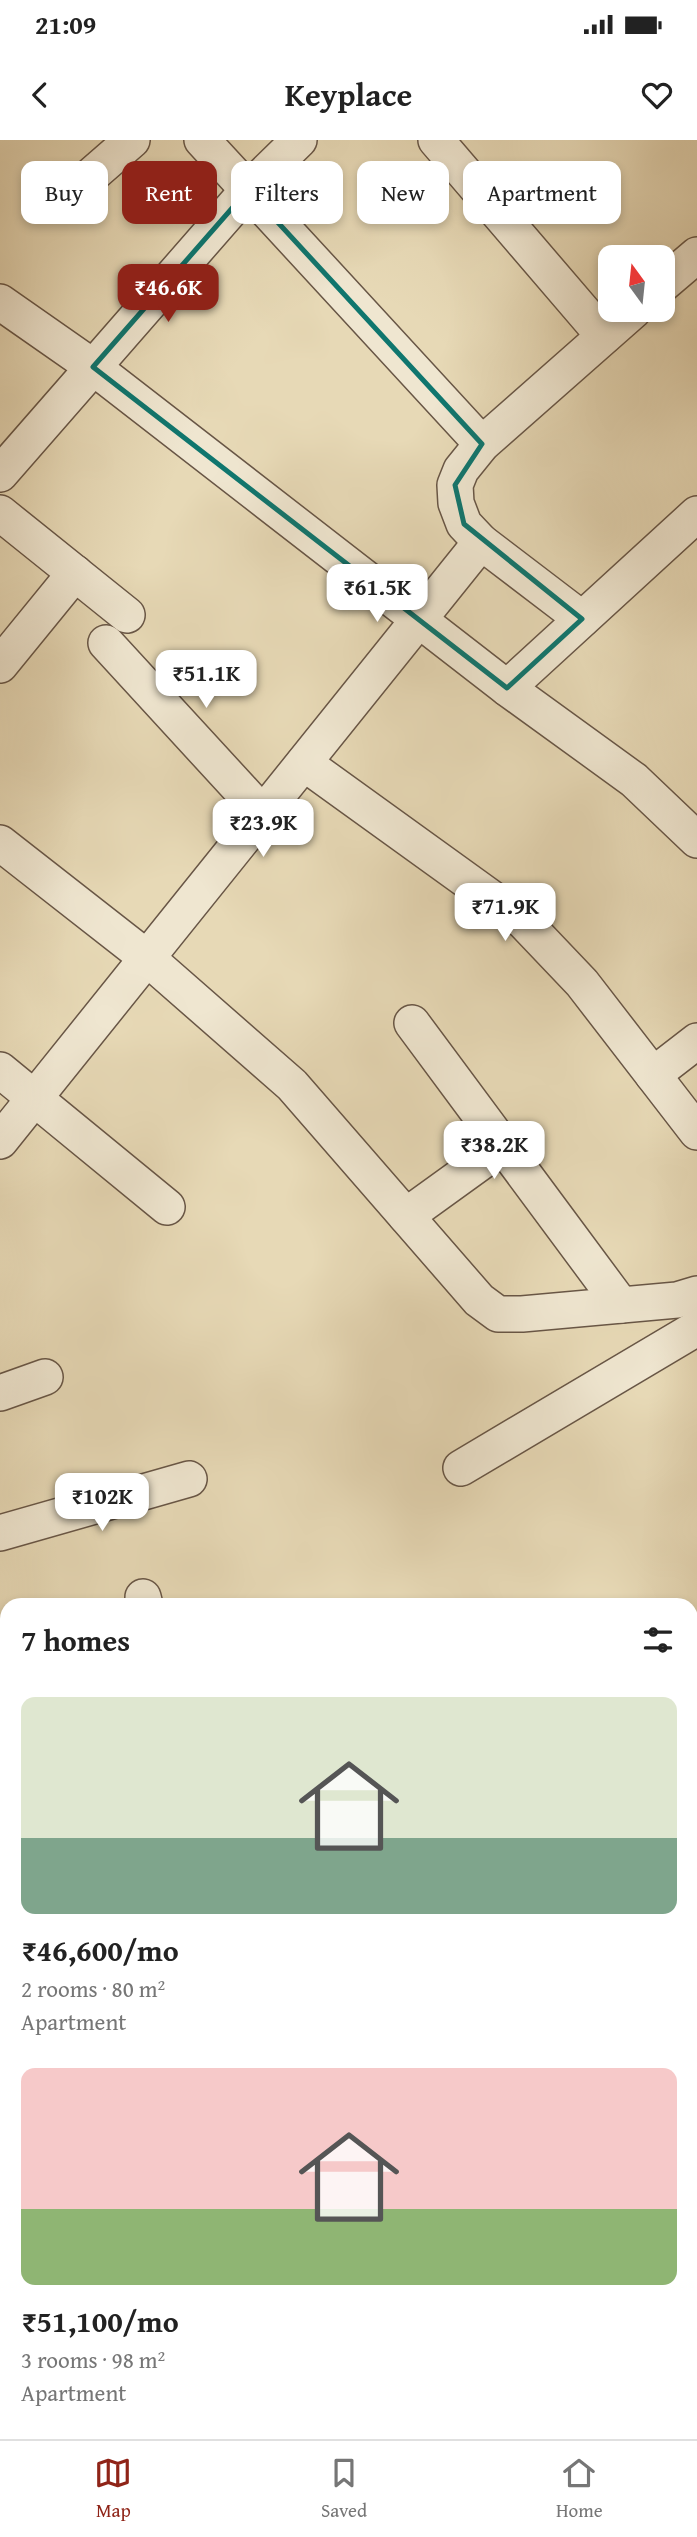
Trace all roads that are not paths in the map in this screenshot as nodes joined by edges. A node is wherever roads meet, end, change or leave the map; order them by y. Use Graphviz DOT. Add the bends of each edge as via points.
graph roads {
  1 [pos="132,140"];
  2 [pos="202,140"];
  3 [pos="299,140"];
  4 [pos="436,140"];
  5 [pos="108,161"];
  6 [pos="278,161"];
  7 [pos="231,172"];
  8 [pos="231,209"];
  9 [pos="279,224"];
  10 [pos="697,255"];
  11 [pos="676,273"];
  12 [pos="0,302"];
  13 [pos="620,322"];
  14 [pos="604,336"];
  15 [pos="93,367"];
  16 [pos="482,444"];
  17 [pos="0,474"];
  18 [pos="0,513"];
  19 [pos="697,514"];
  20 [pos="481,542"];
  21 [pos="75,573"];
  22 [pos="127,615"];
  23 [pos="582,619"];
  24 [pos="419,620"];
  25 [pos="106,643"];
  26 [pos="0,665"];
  27 [pos="507,688"];
  28 [pos="304,762"];
  29 [pos="263,814"];
  30 [pos="697,840"];
  31 [pos="0,843"];
  32 [pos="147,958"];
  33 [pos="412,1024"];
  34 [pos="697,1041"];
  35 [pos="0,1070"];
  36 [pos="653,1075"];
  37 [pos="34,1098"];
  38 [pos="697,1132"];
  39 [pos="0,1141"];
  40 [pos="503,1146"];
  41 [pos="167,1207"];
  42 [pos="406,1216"];
  43 [pos="697,1294"];
  44 [pos="621,1305"];
  45 [pos="697,1328"];
  46 [pos="45,1377"];
  47 [pos="0,1393"];
  48 [pos="461,1468"];
  49 [pos="189,1479"];
  50 [pos="0,1533"];
  1 -- 5 [label="street"];
  2 -- 7 [label="street"];
  3 -- 6 [label="street"];
  4 -- 14 [label="street"];
  8 -- 15 [label="street"];
  9 -- 16 [label="street"];
  10 -- 11 [label="street"];
  12 -- 15 [label="street"];
  13 -- 14 [label="street"];
  14 -- 16 [label="street"];
  15 -- 17 [label="street"];
  15 -- 24 [label="street"];
  16 -- 20 [label="street" via="455,485 464,524"];
  18 -- 21 [label="street"];
  19 -- 23 [label="street"];
  20 -- 23 [label="street"];
  20 -- 24 [label="street"];
  21 -- 22 [label="street"];
  21 -- 26 [label="street"];
  23 -- 27 [label="street"];
  24 -- 27 [label="street"];
  24 -- 28 [label="street"];
  25 -- 29 [label="street"];
  27 -- 30 [label="street" via="634,780"];
  28 -- 29 [label="street"];
  28 -- 36 [label="street" via="523,921 582,983"];
  29 -- 32 [label="street"];
  31 -- 32 [label="street"];
  32 -- 37 [label="street"];
  32 -- 42 [label="street" via="292,1085"];
  33 -- 40 [label="street"];
  34 -- 36 [label="street"];
  35 -- 37 [label="street"];
  36 -- 38 [label="street"];
  37 -- 39 [label="street"];
  37 -- 41 [label="street"];
  40 -- 42 [label="street"];
  40 -- 44 [label="street"];
  42 -- 44 [label="street" via="479,1300 498,1314"];
  43 -- 44 [label="street"];
  45 -- 48 [label="street"];
  46 -- 47 [label="street"];
  49 -- 50 [label="street"];
}
